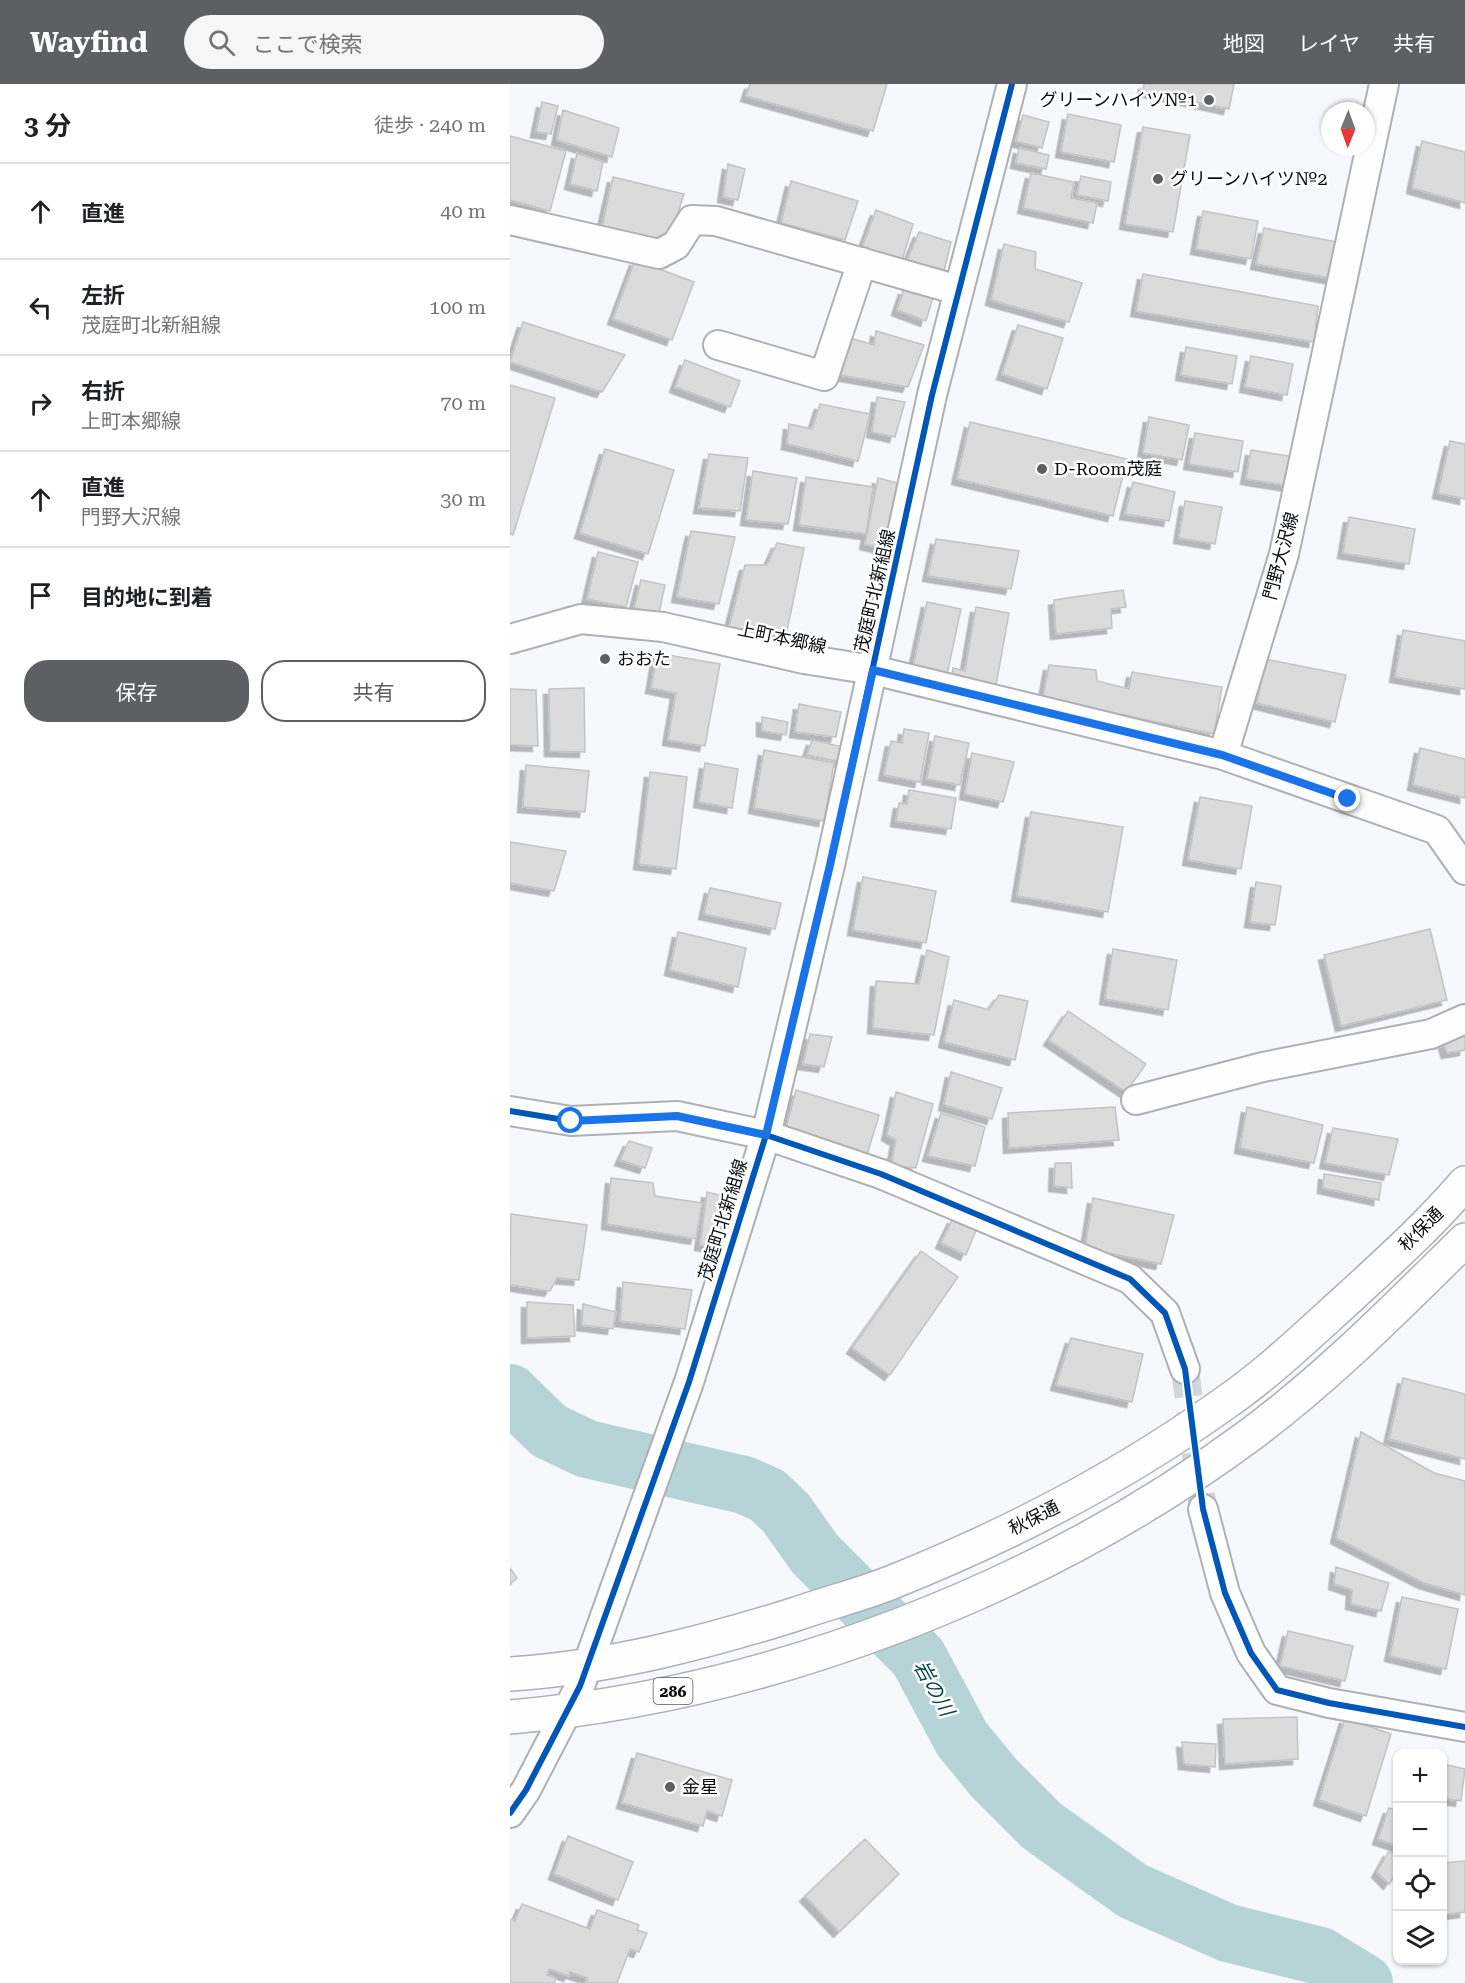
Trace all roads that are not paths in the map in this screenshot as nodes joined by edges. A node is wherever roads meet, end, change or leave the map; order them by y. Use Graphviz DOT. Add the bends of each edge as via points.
graph roads {
  1 [pos="1012,84"];
  2 [pos="1384,84"];
  3 [pos="510,220"];
  4 [pos="862,262"];
  5 [pos="958,290"];
  6 [pos="718,345"];
  7 [pos="510,639"];
  8 [pos="873,670"];
  9 [pos="1222,755"];
  10 [pos="1465,870"];
  11 [pos="1465,1018"];
  12 [pos="1136,1100"];
  13 [pos="510,1111"];
  14 [pos="766,1135"];
  15 [pos="1465,1183"];
  16 [pos="1465,1240"];
  17 [pos="1185,1369"];
  18 [pos="1203,1509"];
  19 [pos="587,1664"];
  20 [pos="510,1674"];
  21 [pos="568,1712"];
  22 [pos="510,1717"];
  23 [pos="1465,1727"];
  24 [pos="510,1813"];
  1 -- 5 [label="street, 茂庭町北新組線"];
  2 -- 9 [label="street, 門野大沢線" via="1284,554"];
  3 -- 4 [label="street" via="659,254 676,245 692,220 716,220"];
  4 -- 5 [label="street"];
  4 -- 6 [label="street" via="824,376"];
  5 -- 8 [label="street, 茂庭町北新組線"];
  7 -- 8 [label="street, 上町本郷線" via="581,620 663,627 804,659"];
  8 -- 9 [label="street, 上町本郷線"];
  8 -- 14 [label="street, 茂庭町北新組線"];
  9 -- 10 [label="street" via="1437,830"];
  11 -- 12 [label="street" via="1431,1034 1263,1068"];
  13 -- 14 [label="street" via="571,1121 677,1116"];
  14 -- 17 [label="street" via="881,1174 1130,1279 1166,1313"];
  14 -- 19 [label="street, 茂庭町北新組線" via="689,1382"];
  15 -- 19 [label="highway, 秋保通 / 286" via="1430,1224 1227,1402 1071,1499 982,1545 887,1584 709,1642"];
  16 -- 21 [label="highway, 286" via="1353,1350 1250,1435 1148,1503 1068,1549 910,1622 834,1648 707,1684"];
  18 -- 23 [label="street" via="1225,1593 1251,1653 1277,1690"];
  19 -- 20 [label="highway, 秋保通 / 286"];
  19 -- 21 [label="street, 茂庭町北新組線"];
  21 -- 22 [label="highway, 286"];
  21 -- 24 [label="street, 茂庭町北新組線"];
}
